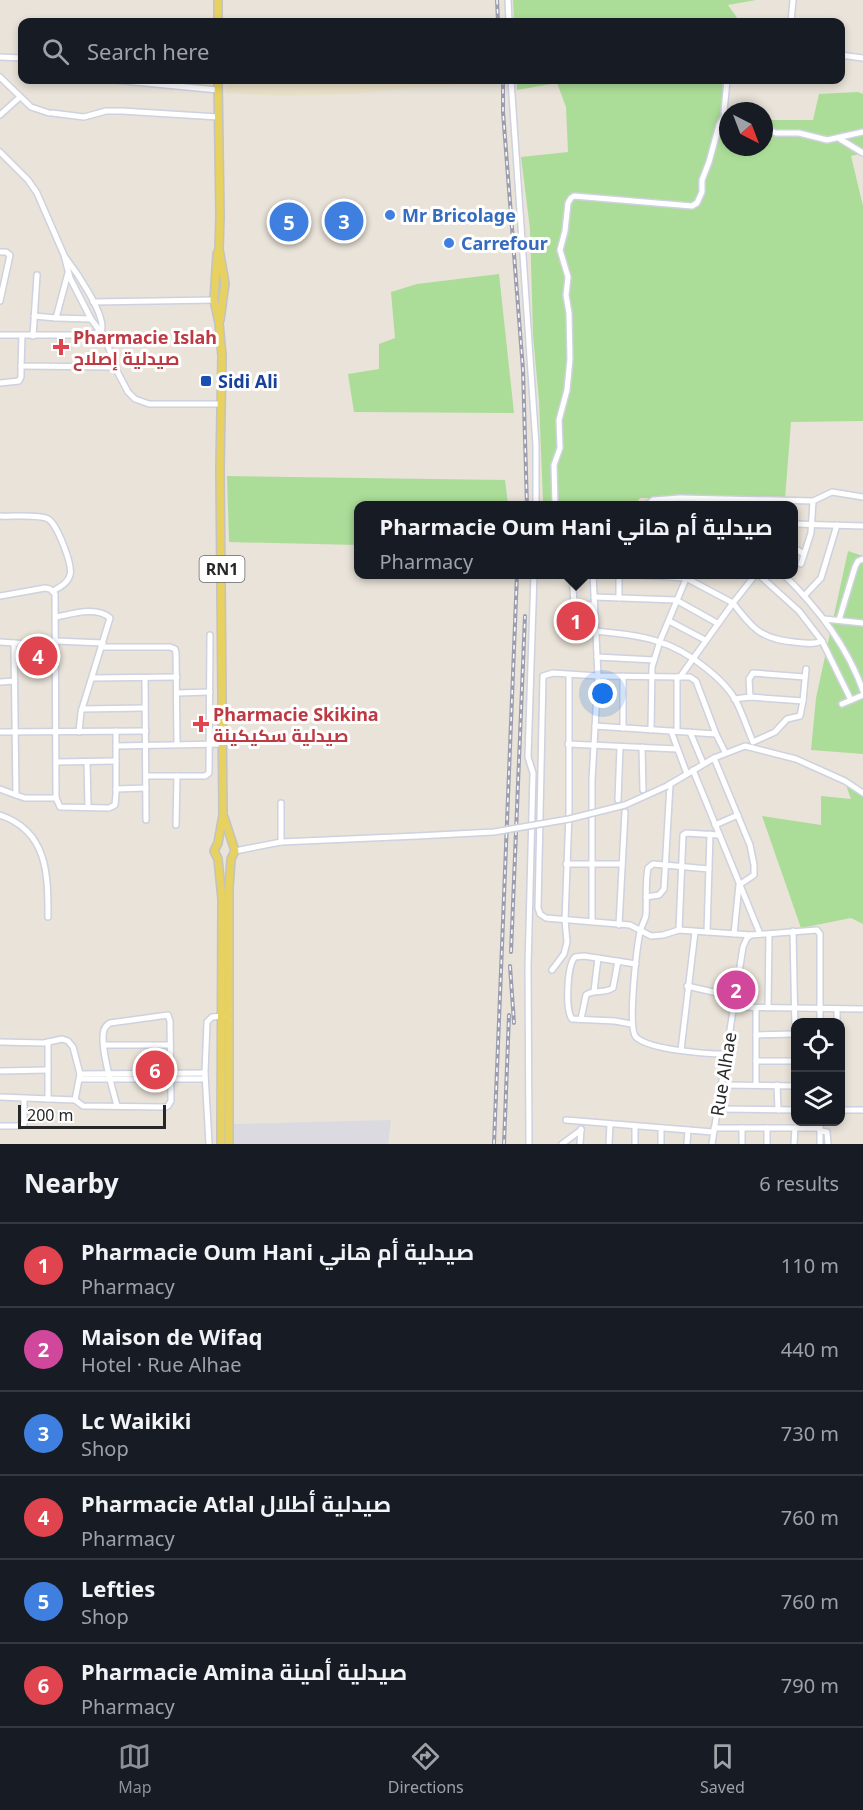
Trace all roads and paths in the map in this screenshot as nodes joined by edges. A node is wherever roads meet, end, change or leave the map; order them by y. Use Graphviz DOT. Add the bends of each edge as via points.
graph roads {
  1 [pos="218,0"];
  2 [pos="508,0"];
  3 [pos="793,0"];
  4 [pos="218,18"];
  5 [pos="509,18"];
  6 [pos="791,18"];
  7 [pos="845,56"];
  8 [pos="0,57"];
  9 [pos="18,58"];
  10 [pos="863,58"];
  11 [pos="0,77"];
  12 [pos="156,84"];
  13 [pos="218,84"];
  14 [pos="511,84"];
  15 [pos="727,84"];
  16 [pos="218,90"];
  17 [pos="20,97"];
  18 [pos="726,102"];
  19 [pos="0,115"];
  20 [pos="218,117"];
  21 [pos="719,125"];
  22 [pos="773,132"];
  23 [pos="863,132"];
  24 [pos="851,135"];
  25 [pos="838,138"];
  26 [pos="856,148"];
  27 [pos="0,152"];
  28 [pos="863,153"];
  29 [pos="219,249"];
  30 [pos="0,252"];
  31 [pos="64,255"];
  32 [pos="68,273"];
  33 [pos="37,275"];
  34 [pos="216,277"];
  35 [pos="224,278"];
  36 [pos="214,300"];
  37 [pos="224,300"];
  38 [pos="0,301"];
  39 [pos="93,302"];
  40 [pos="34,316"];
  41 [pos="56,318"];
  42 [pos="91,319"];
  43 [pos="219,323"];
  44 [pos="101,332"];
  45 [pos="0,335"];
  46 [pos="22,336"];
  47 [pos="33,336"];
  48 [pos="21,366"];
  49 [pos="116,367"];
  50 [pos="0,383"];
  51 [pos="221,404"];
  52 [pos="863,496"];
  53 [pos="536,501"];
  54 [pos="555,501"];
  55 [pos="653,501"];
  56 [pos="711,501"];
  57 [pos="798,501"];
  58 [pos="813,501"];
  59 [pos="0,516"];
  60 [pos="798,524"];
  61 [pos="813,524"];
  62 [pos="837,525"];
  63 [pos="863,526"];
  64 [pos="798,550"];
  65 [pos="804,554"];
  66 [pos="863,559"];
  67 [pos="801,564"];
  68 [pos="534,579"];
  69 [pos="572,579"];
  70 [pos="593,579"];
  71 [pos="619,579"];
  72 [pos="686,579"];
  73 [pos="692,579"];
  74 [pos="753,579"];
  75 [pos="763,579"];
  76 [pos="788,579"];
  77 [pos="53,591"];
  78 [pos="0,596"];
  79 [pos="804,596"];
  80 [pos="594,597"];
  81 [pos="620,598"];
  82 [pos="676,600"];
  83 [pos="733,603"];
  84 [pos="594,605"];
  85 [pos="56,617"];
  86 [pos="824,620"];
  87 [pos="839,620"];
  88 [pos="669,621"];
  89 [pos="717,623"];
  90 [pos="863,623"];
  91 [pos="595,631"];
  92 [pos="210,635"];
  93 [pos="705,640"];
  94 [pos="660,641"];
  95 [pos="822,641"];
  96 [pos="0,642"];
  97 [pos="14,643"];
  98 [pos="56,643"];
  99 [pos="102,645"];
  100 [pos="597,657"];
  101 [pos="693,657"];
  102 [pos="654,660"];
  103 [pos="806,669"];
  104 [pos="569,675"];
  105 [pos="597,676"];
  106 [pos="624,676"];
  107 [pos="177,677"];
  108 [pos="651,677"];
  109 [pos="678,677"];
  110 [pos="805,677"];
  111 [pos="92,678"];
  112 [pos="145,678"];
  113 [pos="15,681"];
  114 [pos="0,682"];
  115 [pos="210,685"];
  116 [pos="222,685"];
  117 [pos="210,692"];
  118 [pos="177,693"];
  119 [pos="863,693"];
  120 [pos="750,697"];
  121 [pos="734,699"];
  122 [pos="851,700"];
  123 [pos="803,701"];
  124 [pos="842,704"];
  125 [pos="145,708"];
  126 [pos="82,709"];
  127 [pos="595,726"];
  128 [pos="623,728"];
  129 [pos="651,730"];
  130 [pos="116,731"];
  131 [pos="146,731"];
  132 [pos="674,731"];
  133 [pos="0,732"];
  134 [pos="16,732"];
  135 [pos="56,732"];
  136 [pos="79,732"];
  137 [pos="690,732"];
  138 [pos="716,734"];
  139 [pos="146,744"];
  140 [pos="177,744"];
  141 [pos="210,744"];
  142 [pos="222,744"];
  143 [pos="568,744"];
  144 [pos="116,746"];
  145 [pos="594,746"];
  146 [pos="620,747"];
  147 [pos="642,747"];
  148 [pos="677,749"];
  149 [pos="725,752"];
  150 [pos="714,758"];
  151 [pos="116,761"];
  152 [pos="56,762"];
  153 [pos="87,762"];
  154 [pos="703,763"];
  155 [pos="693,771"];
  156 [pos="687,774"];
  157 [pos="146,776"];
  158 [pos="177,776"];
  159 [pos="668,785"];
  160 [pos="146,788"];
  161 [pos="0,789"];
  162 [pos="116,789"];
  163 [pos="643,790"];
  164 [pos="863,793"];
  165 [pos="16,795"];
  166 [pos="56,798"];
  167 [pos="618,800"];
  168 [pos="281,802"];
  169 [pos="88,807"];
  170 [pos="625,812"];
  171 [pos="0,815"];
  172 [pos="223,815"];
  173 [pos="738,815"];
  174 [pos="146,820"];
  175 [pos="176,825"];
  176 [pos="715,825"];
  177 [pos="710,834"];
  178 [pos="719,835"];
  179 [pos="281,842"];
  180 [pos="218,843"];
  181 [pos="231,843"];
  182 [pos="235,851"];
  183 [pos="218,859"];
  184 [pos="231,859"];
  185 [pos="566,864"];
  186 [pos="592,864"];
  187 [pos="622,864"];
  188 [pos="665,865"];
  189 [pos="680,866"];
  190 [pos="709,869"];
  191 [pos="739,885"];
  192 [pos="646,897"];
  193 [pos="48,917"];
  194 [pos="565,920"];
  195 [pos="592,922"];
  196 [pos="619,925"];
  197 [pos="640,930"];
  198 [pos="679,930"];
  199 [pos="793,931"];
  200 [pos="695,932"];
  201 [pos="707,932"];
  202 [pos="734,934"];
  203 [pos="760,934"];
  204 [pos="769,934"];
  205 [pos="751,935"];
  206 [pos="598,958"];
  207 [pos="618,961"];
  208 [pos="636,964"];
  209 [pos="552,970"];
  210 [pos="687,986"];
  211 [pos="594,992"];
  212 [pos="735,997"];
  213 [pos="734,1007"];
  214 [pos="756,1008"];
  215 [pos="768,1008"];
  216 [pos="820,1008"];
  217 [pos="794,1009"];
  218 [pos="837,1009"];
  219 [pos="863,1009"];
  220 [pos="223,1016"];
  221 [pos="794,1018"];
  222 [pos="820,1018"];
  223 [pos="837,1018"];
  224 [pos="581,1020"];
  225 [pos="632,1024"];
  226 [pos="791,1034"];
  227 [pos="756,1035"];
  228 [pos="0,1042"];
  229 [pos="48,1042"];
  230 [pos="170,1045"];
  231 [pos="104,1046"];
  232 [pos="681,1050"];
  233 [pos="726,1054"];
  234 [pos="756,1061"];
  235 [pos="791,1061"];
  236 [pos="48,1070"];
  237 [pos="0,1071"];
  238 [pos="80,1076"];
  239 [pos="110,1076"];
  240 [pos="171,1076"];
  241 [pos="205,1076"];
  242 [pos="721,1085"];
  243 [pos="756,1085"];
  244 [pos="777,1086"];
  245 [pos="791,1086"];
  246 [pos="0,1097"];
  247 [pos="24,1098"];
  248 [pos="48,1099"];
  249 [pos="75,1100"];
  250 [pos="117,1107"];
  251 [pos="717,1109"];
  252 [pos="778,1110"];
  253 [pos="791,1110"];
  254 [pos="845,1110"];
  255 [pos="863,1110"];
  256 [pos="566,1120"];
  257 [pos="582,1122"];
  258 [pos="610,1124"];
  259 [pos="0,1126"];
  260 [pos="635,1126"];
  261 [pos="820,1127"];
  262 [pos="661,1128"];
  263 [pos="742,1128"];
  264 [pos="767,1128"];
  265 [pos="795,1128"];
  266 [pos="581,1130"];
  267 [pos="688,1130"];
  268 [pos="714,1130"];
  269 [pos="209,1144"];
  270 [pos="221,1144"];
  271 [pos="229,1144"];
  272 [pos="529,1144"];
  273 [pos="562,1144"];
  274 [pos="580,1144"];
  275 [pos="609,1144"];
  276 [pos="635,1144"];
  277 [pos="661,1144"];
  278 [pos="687,1144"];
  279 [pos="711,1144"];
  280 [pos="742,1144"];
  281 [pos="767,1144"];
  282 [pos="794,1144"];
  283 [pos="820,1144"];
  284 [pos="828,1144"];
  1 -- 4 [label="main road"];
  2 -- 5 [label="street"];
  3 -- 6 [label="street"];
  7 -- 10 [label="street"];
  8 -- 9 [label="street"];
  11 -- 17 [label="street"];
  12 -- 16 [label="street"];
  13 -- 16 [label="main road, RN1"];
  14 -- 53 [label="street" via="534,413"];
  15 -- 18 [label="street"];
  16 -- 20 [label="main road, RN1"];
  17 -- 19 [label="street"];
  17 -- 20 [label="street" via="33,109 84,117 106,111"];
  20 -- 29 [label="main road, RN1"];
  21 -- 54 [label="street" via="698,203 692,206 574,196 568,203 560,250 568,277 570,358 559,420 560,448 554,465"];
  22 -- 25 [label="street" via="827,140"];
  23 -- 24 [label="street"];
  24 -- 25 [label="street"];
  24 -- 26 [label="street"];
  25 -- 26 [label="street"];
  26 -- 28 [label="street"];
  27 -- 31 [label="street" via="37,193"];
  29 -- 34 [label="main road, RN1"];
  29 -- 35 [label="main road, RN1"];
  30 -- 38 [label="street" via="10,255"];
  31 -- 32 [label="street"];
  31 -- 39 [label="street"];
  32 -- 41 [label="street"];
  32 -- 42 [label="street"];
  33 -- 40 [label="street"];
  34 -- 35 [label="main road"];
  34 -- 36 [label="main road, RN1"];
  35 -- 37 [label="main road, RN1"];
  36 -- 37 [label="main road"];
  36 -- 39 [label="street"];
  36 -- 43 [label="main road, RN1"];
  37 -- 43 [label="main road, RN1"];
  39 -- 44 [label="street" via="103,322"];
  40 -- 41 [label="street"];
  40 -- 47 [label="street"];
  41 -- 42 [label="street"];
  42 -- 44 [label="street"];
  43 -- 51 [label="main road, RN1"];
  44 -- 47 [label="street"];
  44 -- 49 [label="street"];
  45 -- 46 [label="street"];
  46 -- 47 [label="street"];
  46 -- 48 [label="street"];
  48 -- 49 [label="street"];
  48 -- 50 [label="street" via="19,381"];
  49 -- 51 [label="street" via="128,392 140,402"];
  51 -- 116 [label="main road, RN1"];
  52 -- 58 [label="street" via="832,492"];
  55 -- 56 [label="street"];
  57 -- 58 [label="street"];
  58 -- 61 [label="street"];
  59 -- 77 [label="street" via="42,517 52,522 71,572 67,582"];
  60 -- 61 [label="street"];
  61 -- 62 [label="street"];
  61 -- 65 [label="street"];
  62 -- 63 [label="street"];
  62 -- 79 [label="street" via="821,578"];
  64 -- 65 [label="street"];
  65 -- 67 [label="street"];
  66 -- 87 [label="street" via="855,567"];
  68 -- 272 [label="street" via="528,758 533,772"];
  69 -- 84 [label="street" via="574,604"];
  70 -- 80 [label="street"];
  71 -- 81 [label="street"];
  72 -- 82 [label="street"];
  73 -- 83 [label="street"];
  74 -- 83 [label="street"];
  75 -- 95 [label="street" via="799,611"];
  76 -- 79 [label="street"];
  77 -- 78 [label="street" via="45,588"];
  77 -- 85 [label="street"];
  79 -- 86 [label="street"];
  80 -- 81 [label="street"];
  80 -- 84 [label="street"];
  81 -- 82 [label="street"];
  82 -- 88 [label="street"];
  82 -- 89 [label="street"];
  83 -- 89 [label="street"];
  83 -- 95 [label="street" via="757,630 772,640 809,644"];
  84 -- 91 [label="street"];
  85 -- 98 [label="street"];
  85 -- 99 [label="street" via="84,612 106,615 110,620"];
  86 -- 87 [label="street"];
  86 -- 119 [label="street" via="850,661"];
  87 -- 90 [label="street"];
  88 -- 93 [label="street"];
  88 -- 94 [label="street"];
  89 -- 93 [label="street"];
  91 -- 94 [label="street"];
  91 -- 100 [label="street"];
  92 -- 115 [label="street"];
  93 -- 101 [label="street"];
  94 -- 101 [label="street"];
  94 -- 102 [label="street"];
  95 -- 122 [label="street"];
  96 -- 97 [label="street"];
  97 -- 98 [label="street"];
  97 -- 113 [label="street"];
  98 -- 99 [label="street"];
  98 -- 135 [label="street"];
  99 -- 107 [label="street" via="173,648"];
  99 -- 111 [label="street"];
  100 -- 102 [label="street"];
  100 -- 105 [label="street"];
  101 -- 109 [label="street"];
  101 -- 121 [label="street"];
  102 -- 108 [label="street"];
  103 -- 110 [label="street"];
  104 -- 105 [label="street"];
  104 -- 143 [label="street"];
  104 -- 194 [label="street" via="548,673 542,682 538,908 546,918"];
  105 -- 106 [label="street"];
  105 -- 127 [label="street"];
  106 -- 108 [label="street"];
  106 -- 128 [label="street"];
  107 -- 112 [label="street"];
  107 -- 118 [label="street"];
  108 -- 109 [label="street"];
  108 -- 129 [label="street"];
  109 -- 132 [label="street"];
  109 -- 138 [label="street" via="696,681"];
  110 -- 120 [label="street" via="753,673 749,679"];
  110 -- 123 [label="street"];
  111 -- 112 [label="street"];
  111 -- 126 [label="street"];
  112 -- 125 [label="street"];
  113 -- 114 [label="street"];
  113 -- 134 [label="street"];
  115 -- 116 [label="street"];
  115 -- 117 [label="street"];
  116 -- 142 [label="main road, RN1"];
  117 -- 118 [label="street"];
  117 -- 141 [label="street"];
  118 -- 140 [label="street"];
  119 -- 122 [label="street"];
  120 -- 121 [label="street"];
  120 -- 123 [label="street"];
  121 -- 123 [label="street" via="753,741 775,732 787,719 800,716"];
  122 -- 124 [label="street"];
  125 -- 126 [label="street"];
  125 -- 131 [label="street"];
  126 -- 136 [label="street"];
  127 -- 128 [label="street"];
  127 -- 145 [label="street"];
  128 -- 129 [label="street"];
  129 -- 132 [label="street"];
  130 -- 131 [label="street"];
  130 -- 136 [label="street"];
  130 -- 144 [label="street"];
  131 -- 139 [label="street"];
  132 -- 137 [label="street"];
  132 -- 148 [label="street"];
  133 -- 134 [label="street"];
  134 -- 135 [label="street"];
  134 -- 165 [label="street"];
  135 -- 136 [label="street"];
  135 -- 152 [label="street"];
  137 -- 138 [label="street"];
  137 -- 154 [label="street"];
  138 -- 149 [label="street"];
  139 -- 140 [label="street"];
  139 -- 144 [label="street"];
  139 -- 157 [label="street"];
  140 -- 141 [label="street"];
  141 -- 142 [label="street"];
  141 -- 158 [label="street" via="208,774"];
  142 -- 172 [label="main road, RN1"];
  143 -- 145 [label="street"];
  143 -- 185 [label="street"];
  144 -- 151 [label="street"];
  145 -- 146 [label="street"];
  145 -- 186 [label="street"];
  146 -- 147 [label="street"];
  146 -- 167 [label="street"];
  147 -- 148 [label="street"];
  147 -- 163 [label="street"];
  148 -- 156 [label="street"];
  149 -- 150 [label="street"];
  149 -- 164 [label="street" via="745,747 796,759"];
  150 -- 154 [label="street"];
  150 -- 173 [label="street"];
  151 -- 153 [label="street"];
  151 -- 162 [label="street"];
  152 -- 153 [label="street"];
  152 -- 166 [label="street"];
  153 -- 169 [label="street"];
  154 -- 155 [label="street"];
  155 -- 156 [label="street"];
  155 -- 176 [label="street"];
  156 -- 159 [label="street"];
  157 -- 158 [label="street"];
  157 -- 160 [label="street"];
  158 -- 175 [label="street"];
  159 -- 179 [label="street, bridge" via="624,805 494,832"];
  159 -- 188 [label="street"];
  160 -- 162 [label="street"];
  160 -- 174 [label="street"];
  161 -- 165 [label="street"];
  162 -- 169 [label="street" via="113,807"];
  165 -- 166 [label="street"];
  166 -- 169 [label="street" via="62,807"];
  168 -- 179 [label="street"];
  170 -- 187 [label="street"];
  171 -- 193 [label="street" via="27,832 44,858"];
  172 -- 180 [label="main road, RN1"];
  172 -- 181 [label="main road, RN1"];
  173 -- 176 [label="street"];
  173 -- 191 [label="street" via="752,849 754,871 751,879"];
  176 -- 178 [label="street"];
  177 -- 178 [label="street"];
  177 -- 189 [label="street" via="683,835"];
  177 -- 190 [label="street"];
  178 -- 191 [label="street"];
  179 -- 182 [label="street"];
  180 -- 181 [label="main road"];
  180 -- 183 [label="main road, RN1" via="214,851"];
  181 -- 182 [label="main road, RN1"];
  182 -- 184 [label="main road"];
  183 -- 184 [label="main road"];
  183 -- 220 [label="main road, RN1"];
  184 -- 271 [label="main road"];
  185 -- 186 [label="street"];
  185 -- 194 [label="street"];
  186 -- 187 [label="street"];
  186 -- 195 [label="street"];
  187 -- 196 [label="street"];
  188 -- 189 [label="street"];
  188 -- 192 [label="street" via="663,892"];
  188 -- 192 [label="street" via="649,867"];
  189 -- 190 [label="street"];
  189 -- 198 [label="street"];
  190 -- 201 [label="street"];
  191 -- 202 [label="street"];
  191 -- 203 [label="street"];
  192 -- 197 [label="street"];
  194 -- 195 [label="street"];
  194 -- 209 [label="street" via="564,954"];
  195 -- 196 [label="street"];
  196 -- 197 [label="street"];
  197 -- 198 [label="street" via="657,936"];
  197 -- 208 [label="street"];
  198 -- 200 [label="street"];
  199 -- 204 [label="street"];
  199 -- 216 [label="street" via="819,932"];
  199 -- 217 [label="street"];
  200 -- 201 [label="street"];
  200 -- 210 [label="street"];
  201 -- 202 [label="street"];
  202 -- 205 [label="street"];
  203 -- 204 [label="street"];
  203 -- 205 [label="street"];
  204 -- 215 [label="street"];
  205 -- 212 [label="street, Rue Alhae" via="743,947"];
  206 -- 207 [label="street"];
  206 -- 211 [label="street"];
  206 -- 224 [label="street" via="575,957 571,961 569,1016"];
  207 -- 208 [label="street"];
  207 -- 211 [label="street" via="613,988"];
  208 -- 225 [label="street"];
  210 -- 212 [label="street"];
  210 -- 232 [label="street"];
  211 -- 224 [label="street" via="586,995"];
  212 -- 213 [label="street, Rue Alhae"];
  213 -- 214 [label="street"];
  213 -- 233 [label="street, Rue Alhae"];
  214 -- 215 [label="street"];
  214 -- 227 [label="street"];
  215 -- 217 [label="street"];
  216 -- 217 [label="street"];
  216 -- 218 [label="street"];
  216 -- 222 [label="street"];
  217 -- 221 [label="street"];
  218 -- 219 [label="street"];
  218 -- 223 [label="street"];
  220 -- 241 [label="street" via="208,1020"];
  220 -- 270 [label="main road, RN1"];
  224 -- 225 [label="street"];
  225 -- 232 [label="street" via="637,1038 646,1043"];
  226 -- 227 [label="street"];
  227 -- 234 [label="street"];
  228 -- 229 [label="street"];
  229 -- 236 [label="street"];
  229 -- 238 [label="street" via="70,1043"];
  230 -- 231 [label="street"];
  230 -- 231 [label="street" via="170,1019 165,1014 110,1023 103,1032"];
  230 -- 240 [label="street"];
  231 -- 239 [label="street"];
  232 -- 233 [label="street"];
  233 -- 242 [label="street, Rue Alhae"];
  234 -- 235 [label="street"];
  234 -- 243 [label="street"];
  236 -- 237 [label="street"];
  236 -- 248 [label="street"];
  238 -- 239 [label="street"];
  238 -- 249 [label="street"];
  239 -- 240 [label="street"];
  239 -- 250 [label="street"];
  240 -- 241 [label="street"];
  240 -- 250 [label="street" via="168,1106"];
  241 -- 269 [label="street"];
  242 -- 243 [label="street"];
  242 -- 251 [label="street, Rue Alhae"];
  243 -- 244 [label="street"];
  244 -- 245 [label="street"];
  244 -- 252 [label="street"];
  246 -- 247 [label="street"];
  247 -- 248 [label="street"];
  247 -- 259 [label="street" via="24,1124"];
  248 -- 249 [label="street"];
  249 -- 250 [label="street" via="83,1106"];
  251 -- 252 [label="street"];
  251 -- 268 [label="street, Rue Alhae"];
  252 -- 253 [label="street"];
  254 -- 255 [label="street"];
  256 -- 257 [label="street"];
  257 -- 258 [label="street"];
  257 -- 266 [label="street"];
  258 -- 260 [label="street"];
  258 -- 275 [label="street"];
  260 -- 262 [label="street"];
  260 -- 276 [label="street"];
  261 -- 265 [label="street"];
  261 -- 283 [label="street"];
  261 -- 284 [label="street" via="827,1132"];
  262 -- 267 [label="street"];
  262 -- 277 [label="street"];
  263 -- 264 [label="street"];
  263 -- 268 [label="street"];
  263 -- 280 [label="street"];
  264 -- 265 [label="street"];
  264 -- 281 [label="street"];
  265 -- 282 [label="street"];
  266 -- 273 [label="street"];
  266 -- 274 [label="street"];
  267 -- 268 [label="street"];
  267 -- 278 [label="street"];
  268 -- 279 [label="street, Rue Alhae"];
}
